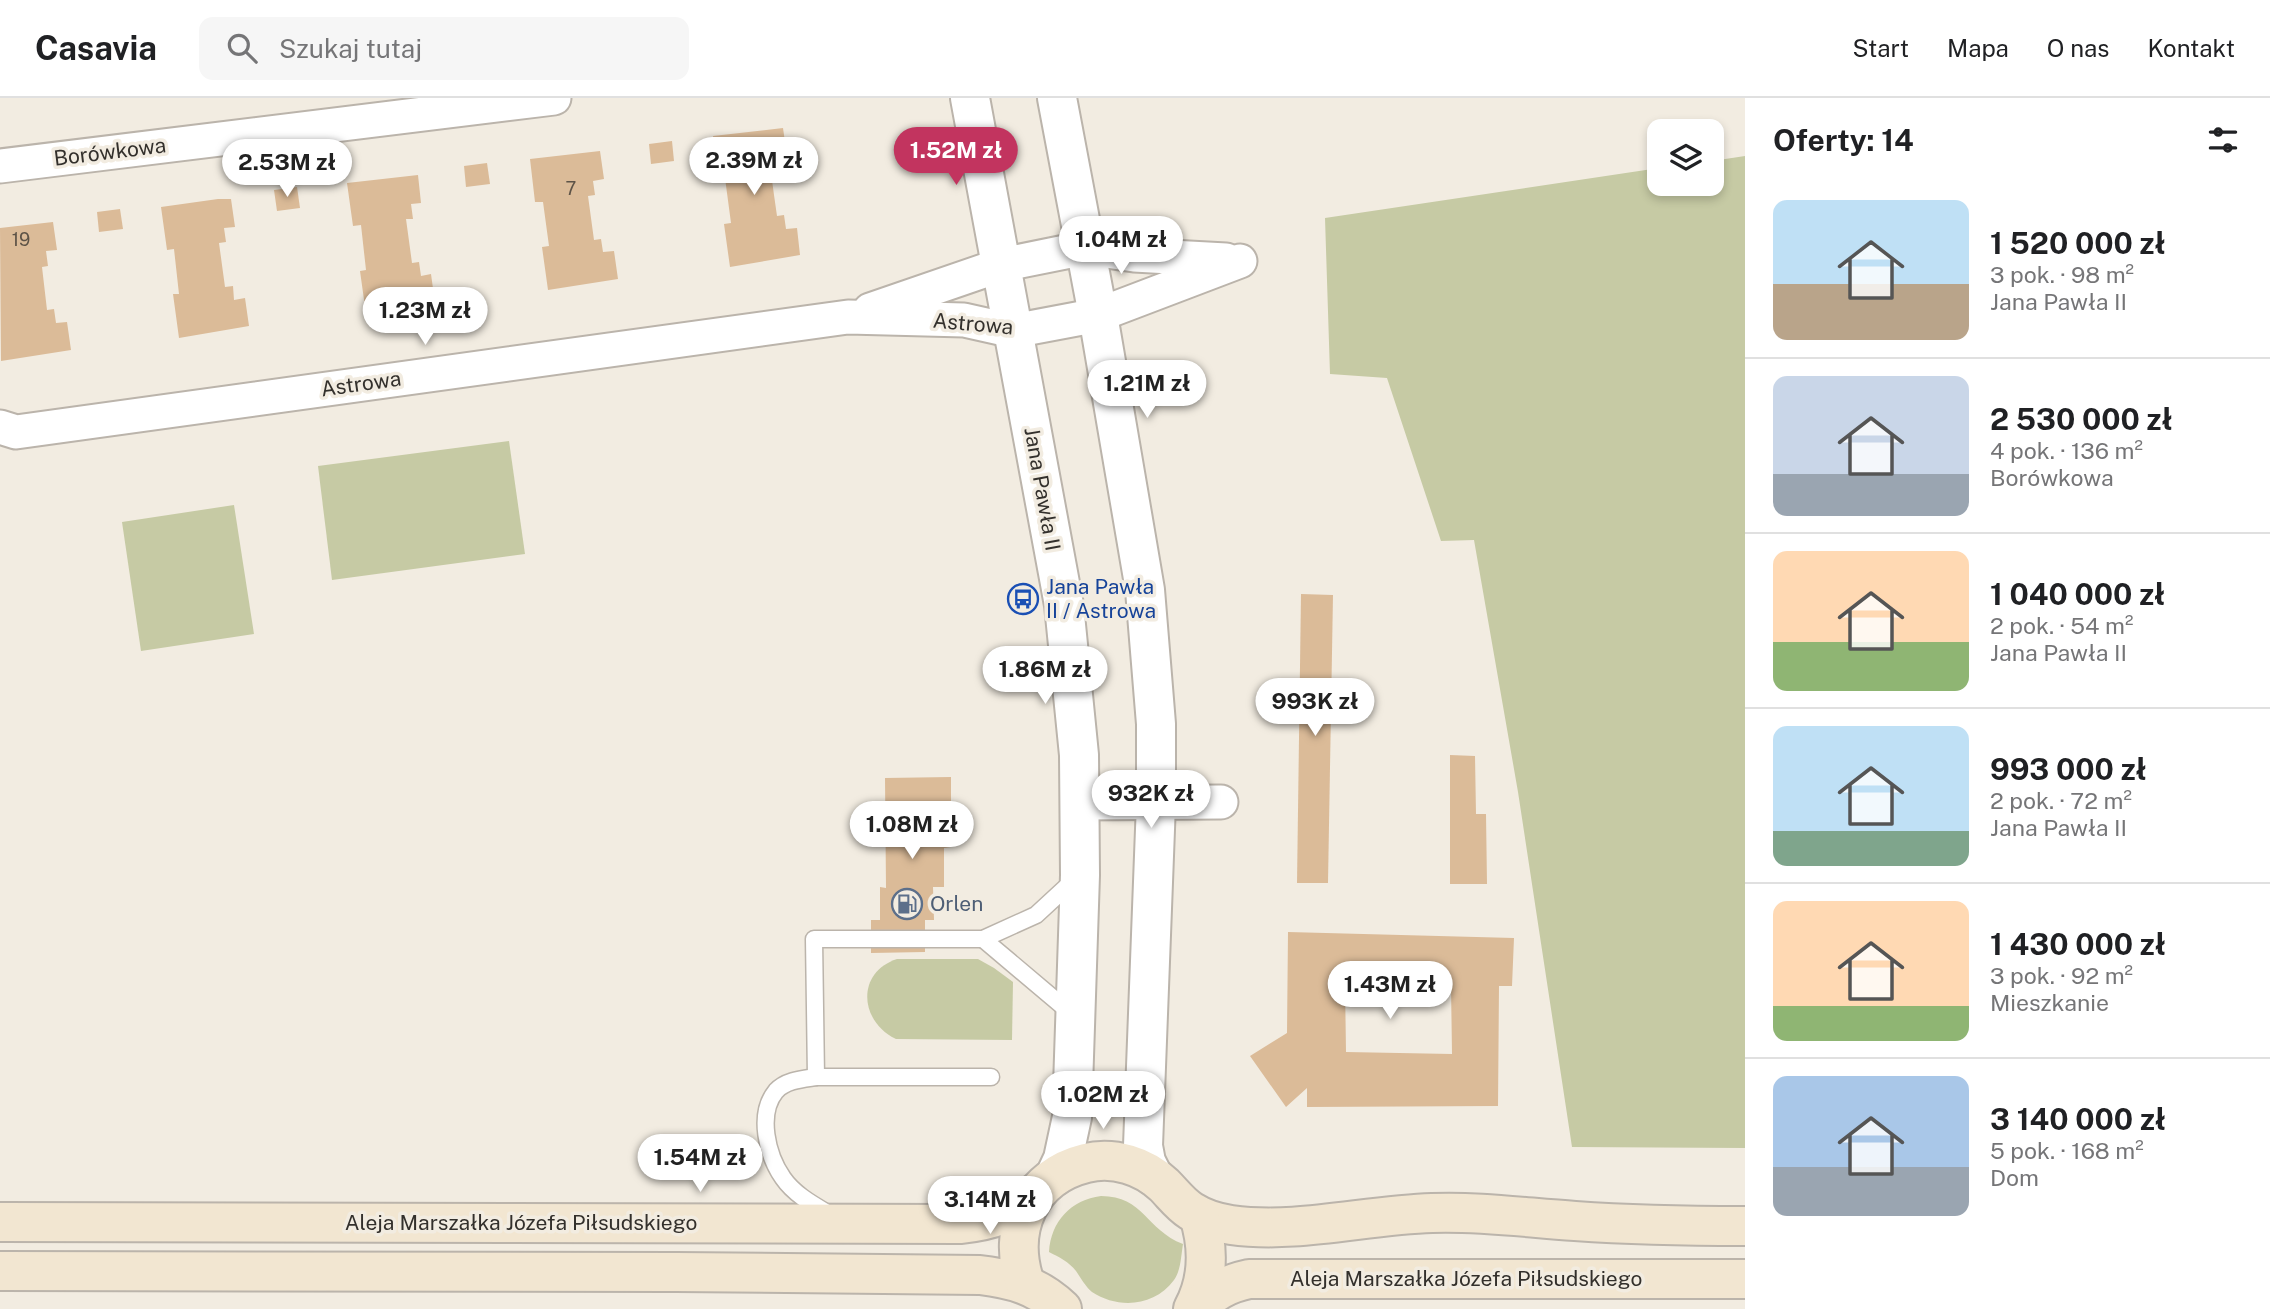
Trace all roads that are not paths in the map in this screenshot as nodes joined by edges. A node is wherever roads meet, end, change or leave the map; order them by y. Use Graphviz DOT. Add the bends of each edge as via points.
graph roads {
  1 [pos="554,98"];
  2 [pos="970,98"];
  3 [pos="1057,98"];
  4 [pos="0,166"];
  5 [pos="1085,248"];
  6 [pos="1001,264"];
  7 [pos="1098,315"];
  8 [pos="848,317"];
  9 [pos="1013,331"];
  10 [pos="0,427"];
  11 [pos="1222,802"];
  12 [pos="1081,803"];
  13 [pos="1156,803"];
  14 [pos="1080,875"];
  15 [pos="982,939"];
  16 [pos="1075,1017"];
  17 [pos="816,1077"];
  18 [pos="991,1077"];
  19 [pos="1153,1176"];
  20 [pos="1045,1185"];
  21 [pos="1199,1216"];
  22 [pos="0,1222"];
  23 [pos="854,1225"];
  24 [pos="1745,1226"];
  25 [pos="0,1271"];
  26 [pos="1745,1279"];
  27 [pos="1048,1300"];
  28 [pos="1195,1309"];
  1 -- 4 [label="street, Borówkowa"];
  2 -- 6 [label="street, Jana Pawła II"];
  3 -- 5 [label="street"];
  5 -- 6 [label="street, Astrowa"];
  5 -- 7 [label="street"];
  5 -- 7 [label="street, Astrowa" via="1240,261"];
  6 -- 8 [label="street, Astrowa"];
  6 -- 9 [label="street, Jana Pawła II"];
  7 -- 9 [label="street, Astrowa"];
  7 -- 13 [label="street" via="1145,590 1156,724"];
  8 -- 9 [label="street, Astrowa" via="964,320"];
  8 -- 10 [label="street, Astrowa" via="16,432"];
  9 -- 12 [label="street, Jana Pawła II" via="1063,605"];
  11 -- 13 [label="street"];
  12 -- 13 [label="street"];
  12 -- 14 [label="street, Jana Pawła II"];
  13 -- 19 [label="street" via="1143,1135"];
  14 -- 15 [label="lane" via="1036,915"];
  14 -- 16 [label="street, Jana Pawła II"];
  15 -- 16 [label="lane"];
  15 -- 17 [label="lane" via="814,939"];
  16 -- 20 [label="street, Jana Pawła II" via="1072,1117 1063,1159"];
  17 -- 18 [label="lane"];
  17 -- 23 [label="lane" via="777,1090 767,1108 770,1154 783,1178 804,1199"];
  19 -- 20 [label="main road, Aleja Marszałka Józefa Piłsudskiego" via="1126,1164 1097,1161 1066,1170"];
  19 -- 21 [label="main road"];
  20 -- 23 [label="main road, Aleja Marszałka Józefa Piłsudskiego" via="1007,1214 985,1221"];
  20 -- 27 [label="main road" via="1021,1224 1018,1248"];
  21 -- 24 [label="main road" via="1263,1227 1433,1213 1628,1225"];
  21 -- 28 [label="main road" via="1207,1264"];
  22 -- 23 [label="main road, Aleja Marszałka Józefa Piłsudskiego"];
  25 -- 27 [label="main road" via="949,1275 996,1277"];
  26 -- 28 [label="main road, Aleja Marszałka Józefa Piłsudskiego" via="1249,1279 1222,1287"];
}
